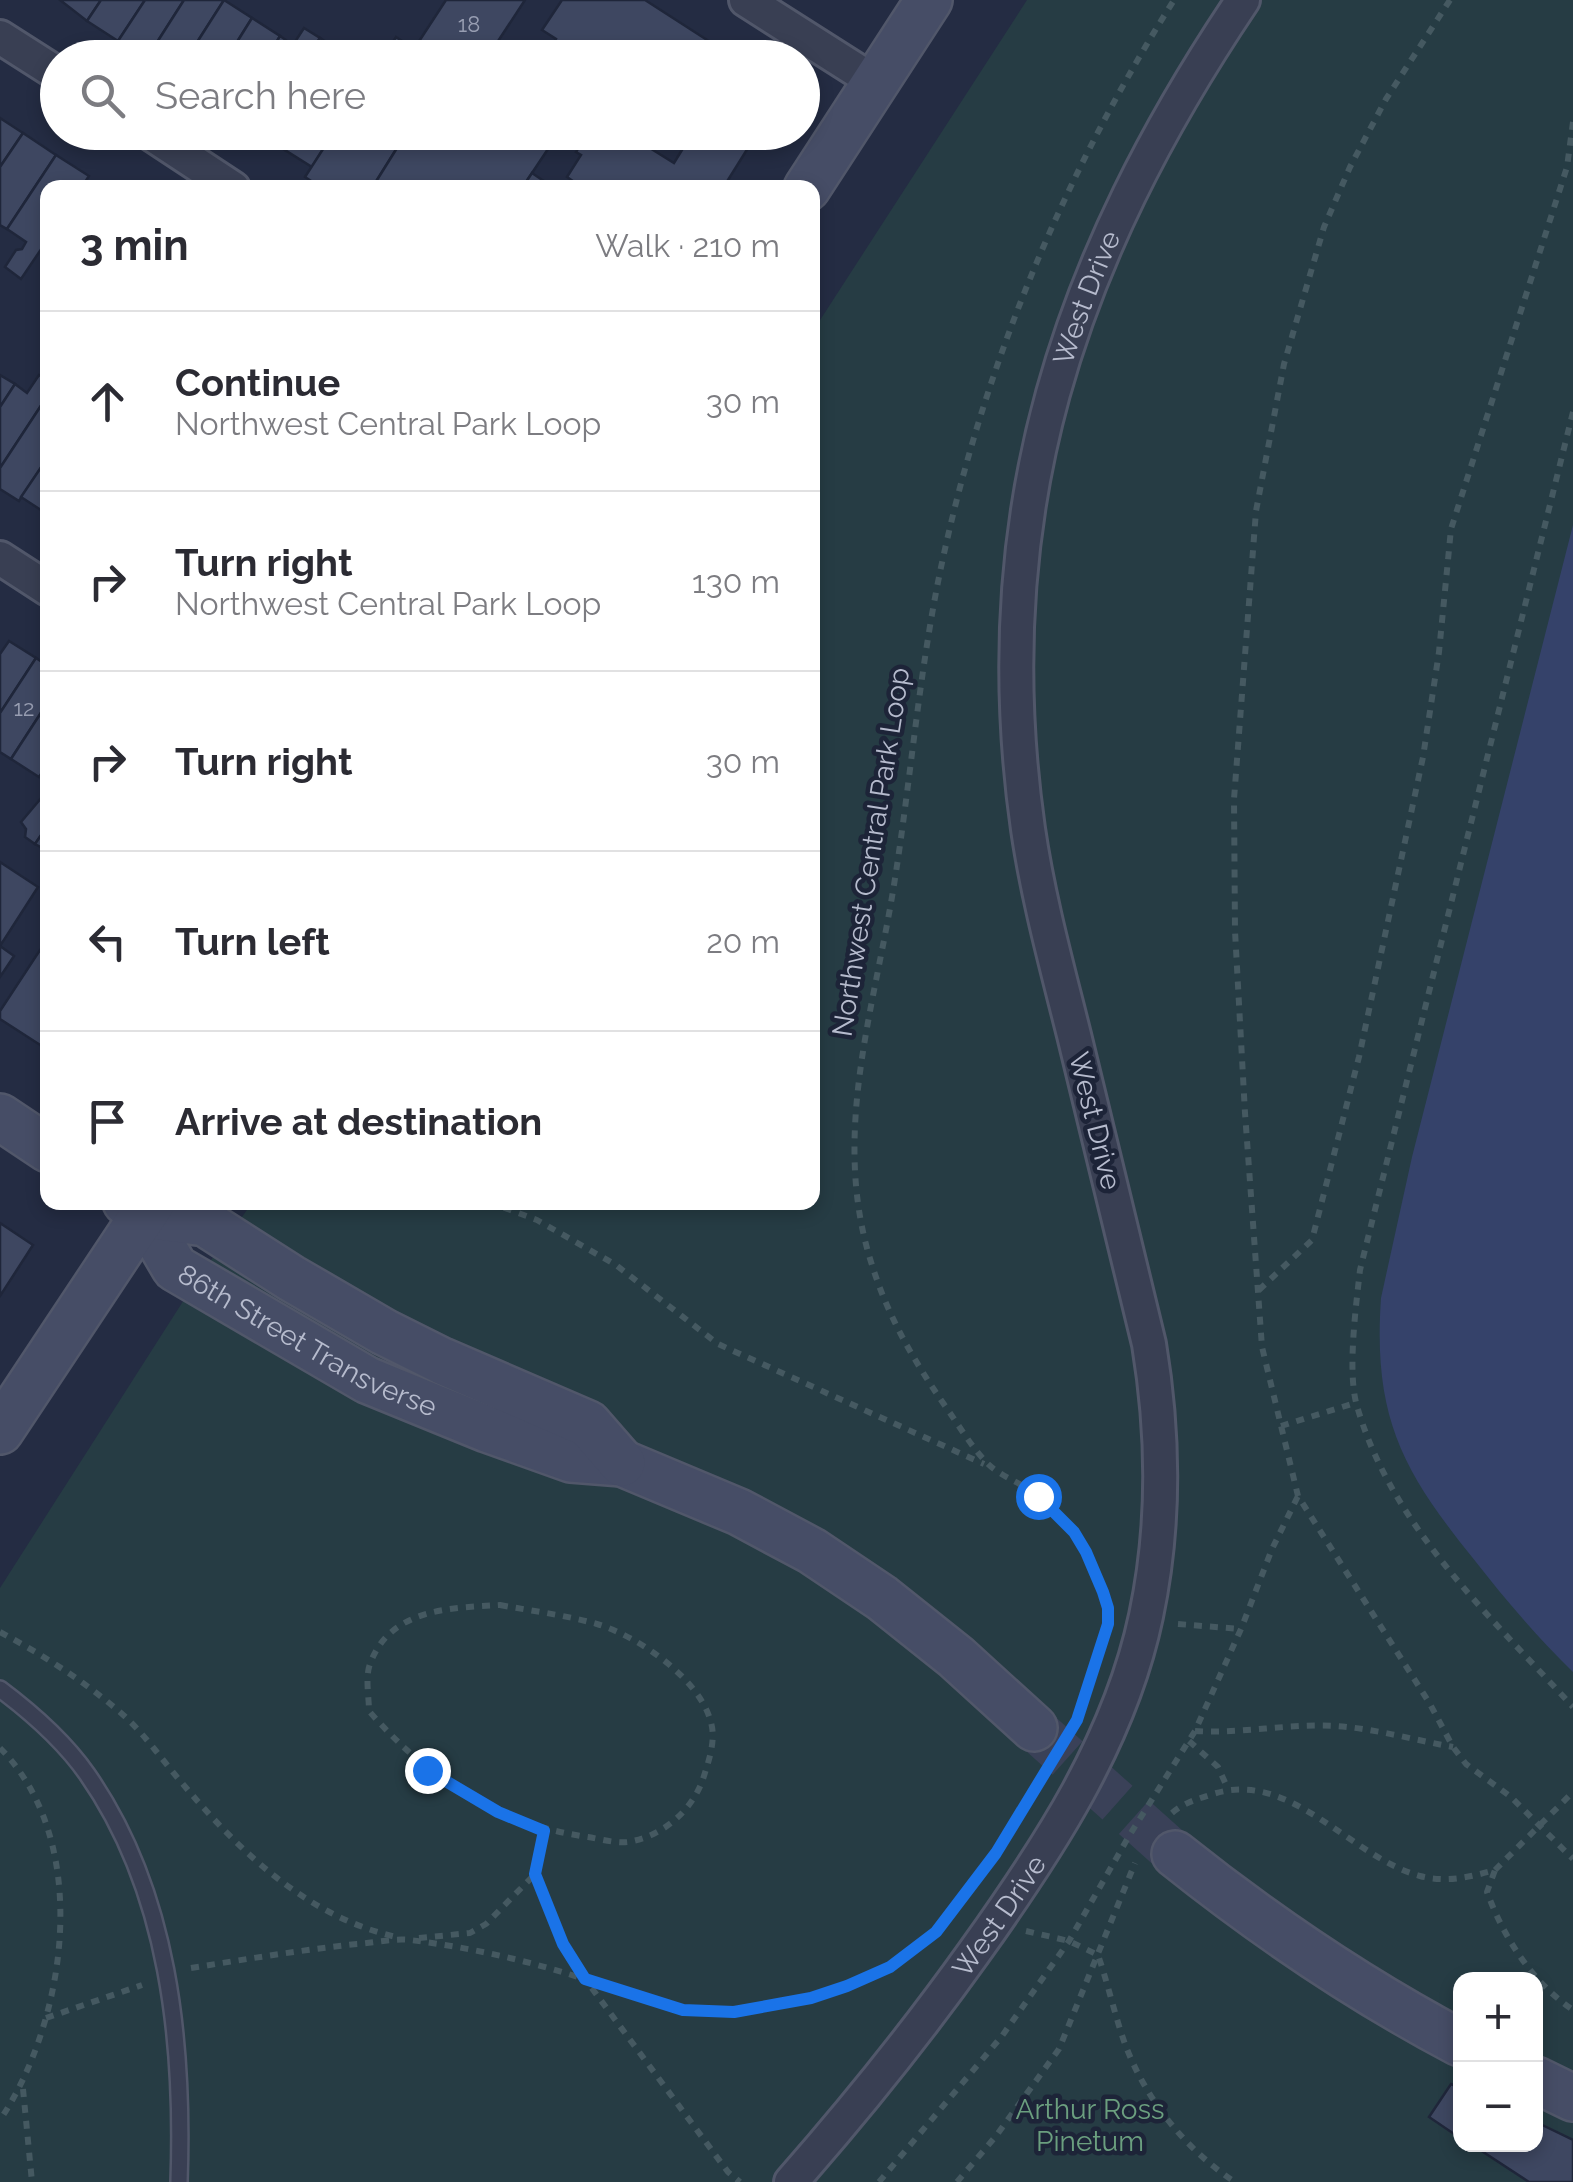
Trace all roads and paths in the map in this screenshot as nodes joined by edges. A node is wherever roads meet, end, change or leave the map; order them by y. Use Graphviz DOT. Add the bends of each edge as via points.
graph roads {
  1 [pos="746,0"];
  2 [pos="929,0"];
  3 [pos="1174,0"];
  4 [pos="1243,0"];
  5 [pos="1450,0"];
  6 [pos="0,37"];
  7 [pos="809,40"];
  8 [pos="820,47"];
  9 [pos="40,63"];
  10 [pos="875,82"];
  11 [pos="1573,122"];
  12 [pos="175,150"];
  13 [pos="221,180"];
  14 [pos="812,180"];
  15 [pos="1573,412"];
  16 [pos="0,558"];
  17 [pos="40,584"];
  18 [pos="0,1118"];
  19 [pos="40,1144"];
  20 [pos="138,1210"];
  21 [pos="152,1210"];
  22 [pos="510,1210"];
  23 [pos="1259,1290"];
  24 [pos="1355,1404"];
  25 [pos="1281,1426"];
  26 [pos="0,1432"];
  27 [pos="990,1466"];
  28 [pos="1298,1496"];
  29 [pos="1108,1624"];
  30 [pos="1172,1624"];
  31 [pos="1242,1629"];
  32 [pos="0,1632"];
  33 [pos="0,1689"];
  34 [pos="1573,1706"];
  35 [pos="1034,1728"];
  36 [pos="1195,1731"];
  37 [pos="1189,1741"];
  38 [pos="1454,1747"];
  39 [pos="0,1748"];
  40 [pos="1037,1787"];
  41 [pos="1228,1789"];
  42 [pos="1573,1792"];
  43 [pos="544,1831"];
  44 [pos="1175,1854"];
  45 [pos="1573,1859"];
  46 [pos="1496,1870"];
  47 [pos="535,1874"];
  48 [pos="406,1940"];
  49 [pos="1069,1941"];
  50 [pos="191,1968"];
  51 [pos="585,1979"];
  52 [pos="142,1985"];
  53 [pos="45,2018"];
  54 [pos="1453,2039"];
  55 [pos="1543,2083"];
  56 [pos="23,2086"];
  57 [pos="1573,2098"];
  58 [pos="0,2120"];
  59 [pos="32,2182"];
  60 [pos="179,2182"];
  61 [pos="740,2182"];
  62 [pos="791,2182"];
  63 [pos="878,2182"];
  64 [pos="1235,2182"];
  1 -- 7 [label="street"];
  2 -- 10 [label="main road"];
  3 -- 27 [label="path, Northwest Central Park Loop" via="1104,116 1045,237 966,466 936,596 858,1078 852,1162 870,1262 916,1365"];
  4 -- 62 [label="street, West Drive" via="1126,196 1082,299 1038,454 1018,604 1016,714 1036,880 1156,1384 1162,1476 1146,1617 1118,1709 1050,1841 954,1980"];
  5 -- 23 [label="path" via="1386,99 1324,227 1284,364 1256,511 1234,799 1235,931"];
  6 -- 9 [label="street"];
  8 -- 10 [label="street"];
  10 -- 14 [label="main road"];
  11 -- 23 [label="path" via="1567,167 1451,529 1423,757 1312,1240"];
  12 -- 13 [label="street"];
  15 -- 24 [label="path" via="1360,1270"];
  16 -- 17 [label="street"];
  18 -- 19 [label="main road"];
  20 -- 26 [label="main road"];
  21 -- 35 [label="main road, 86th Street Transverse" via="205,1223 384,1332 588,1424 622,1463 739,1512 846,1572"];
  22 -- 27 [label="path" via="616,1265 718,1344"];
  23 -- 25 [label="path" via="1262,1347"];
  24 -- 25 [label="path"];
  24 -- 34 [label="path" via="1407,1512 1470,1594"];
  25 -- 28 [label="path"];
  27 -- 29 [label="path, Northwest Central Park Loop" via="1038,1496 1074,1532 1103,1592"];
  28 -- 31 [label="path"];
  28 -- 38 [label="path"];
  30 -- 31 [label="path"];
  31 -- 36 [label="path"];
  32 -- 48 [label="path" via="48,1657 124,1714 238,1844 292,1891 349,1923"];
  33 -- 60 [label="lane" via="86,1771 138,1872 168,1976 180,2092"];
  36 -- 37 [label="path"];
  36 -- 38 [label="path" via="1334,1726"];
  37 -- 41 [label="path" via="1218,1766"];
  37 -- 49 [label="path"];
  38 -- 45 [label="path"];
  39 -- 53 [label="path" via="37,1801 56,1856 59,1945"];
  40 -- 51 [label="path" via="936,1932 890,1967 847,1986 766,2008 701,2012"];
  42 -- 46 [label="path, bridge"];
  43 -- 43 [label="path" via="629,1843 667,1829 698,1793 710,1757 712,1726 696,1694 666,1660 600,1625 500,1605 437,1609 407,1620 385,1637 368,1666 369,1712 427,1770"];
  43 -- 47 [label="path"];
  44 -- 54 [label="main road" via="1328,1968"];
  47 -- 48 [label="path" via="476,1930"];
  47 -- 51 [label="path"];
  48 -- 50 [label="path"];
  48 -- 51 [label="path"];
  49 -- 63 [label="path" via="1002,2036"];
  49 -- 64 [label="path" via="1098,1955 1125,2043 1167,2119 1206,2162"];
  51 -- 61 [label="path"];
  52 -- 53 [label="path"];
  53 -- 56 [label="path"];
  55 -- 57 [label="main road"];
  56 -- 58 [label="path"];
  56 -- 59 [label="path"];
}
